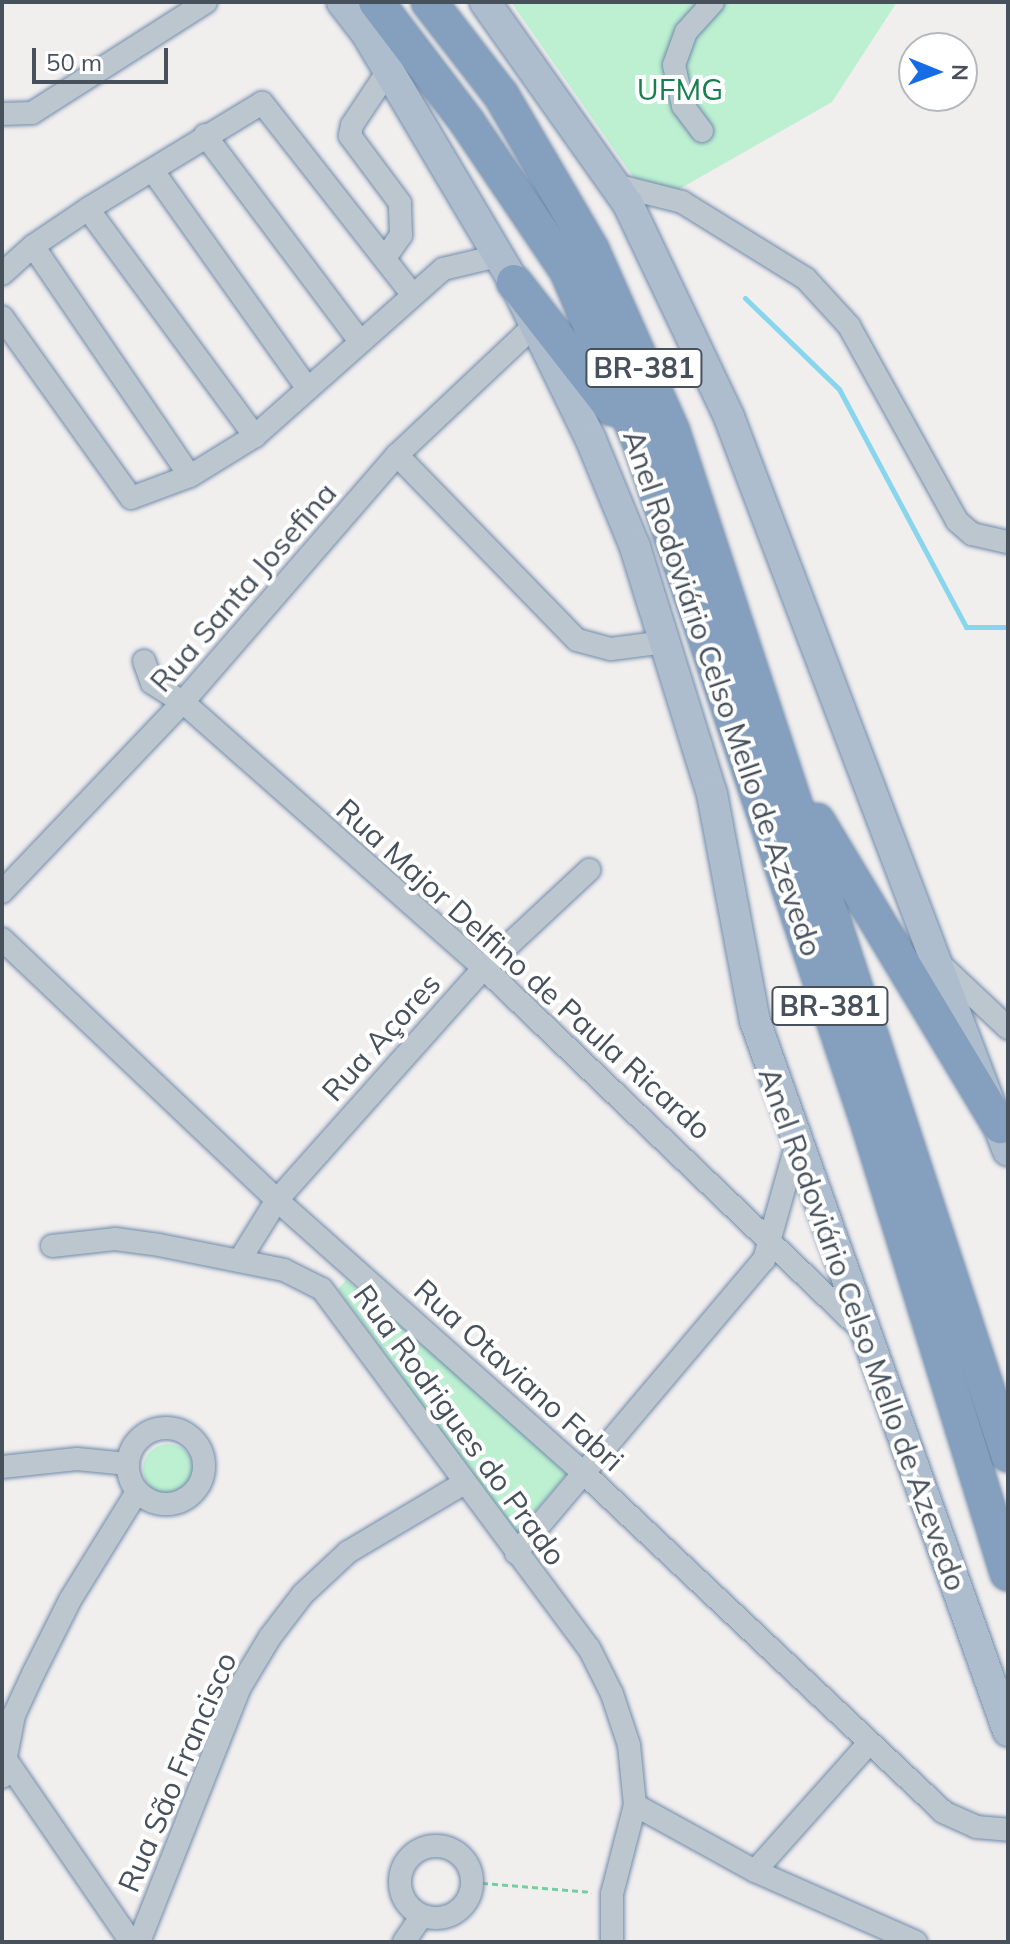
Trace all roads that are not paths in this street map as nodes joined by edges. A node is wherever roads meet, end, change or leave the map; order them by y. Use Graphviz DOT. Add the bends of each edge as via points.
graph roads {
  1 [pos="206,2"];
  2 [pos="342,2"];
  3 [pos="376,2"];
  4 [pos="429,2"];
  5 [pos="713,2"];
  6 [pos="496,9"];
  7 [pos="388,71"];
  8 [pos="2,114"];
  9 [pos="702,131"];
  10 [pos="205,135"];
  11 [pos="153,171"];
  12 [pos="615,185"];
  13 [pos="88,209"];
  14 [pos="33,246"];
  15 [pos="385,258"];
  16 [pos="506,269"];
  17 [pos="2,274"];
  18 [pos="412,294"];
  19 [pos="2,317"];
  20 [pos="534,326"];
  21 [pos="359,340"];
  22 [pos="308,389"];
  23 [pos="255,436"];
  24 [pos="640,442"];
  25 [pos="397,455"];
  26 [pos="190,476"];
  27 [pos="1008,542"];
  28 [pos="666,642"];
  29 [pos="144,661"];
  30 [pos="183,702"];
  31 [pos="786,769"];
  32 [pos="589,870"];
  33 [pos="2,892"];
  34 [pos="2,939"];
  35 [pos="931,956"];
  36 [pos="484,968"];
  37 [pos="1003,1014"];
  38 [pos="1004,1139"];
  39 [pos="796,1146"];
  40 [pos="277,1200"];
  41 [pos="773,1240"];
  42 [pos="52,1246"];
  43 [pos="239,1261"];
  44 [pos="861,1329"];
  45 [pos="1008,1454"];
  46 [pos="128,1464"];
  47 [pos="2,1467"];
  48 [pos="586,1475"];
  49 [pos="464,1483"];
  50 [pos="137,1492"];
  51 [pos="516,1553"];
  52 [pos="1008,1573"];
  53 [pos="1008,1731"];
  54 [pos="869,1743"];
  55 [pos="4,1762"];
  56 [pos="635,1805"];
  57 [pos="1008,1830"];
  58 [pos="755,1871"];
  59 [pos="422,1915"];
  60 [pos="131,1942"];
  61 [pos="139,1942"];
  62 [pos="404,1942"];
  63 [pos="612,1942"];
  64 [pos="916,1942"];
  1 -- 8 [label="street" via="32,113"];
  2 -- 7 [label="main road, Anel Rodoviário Celso Mello de Azevedo"];
  3 -- 24 [label="highway, Anel Rodoviário Celso Mello de Azevedo / BR-381" via="467,122 567,270"];
  4 -- 31 [label="highway, Anel Rodoviário Celso Mello de Azevedo / BR-381" via="501,95 591,249 681,456"];
  5 -- 9 [label="street" via="686,32 674,65 683,106"];
  6 -- 12 [label="main road"];
  7 -- 15 [label="street" via="350,136 400,203 401,235"];
  7 -- 16 [label="main road, Anel Rodoviário Celso Mello de Azevedo"];
  10 -- 11 [label="street"];
  10 -- 15 [label="street" via="253,104 272,109"];
  10 -- 21 [label="street"];
  11 -- 13 [label="street"];
  11 -- 22 [label="street"];
  12 -- 27 [label="street" via="682,202 806,279 849,326 957,521 972,534"];
  12 -- 35 [label="main road" via="729,417"];
  13 -- 14 [label="street"];
  13 -- 23 [label="street"];
  14 -- 17 [label="street"];
  14 -- 26 [label="street"];
  15 -- 18 [label="street"];
  16 -- 18 [label="street" via="443,269"];
  16 -- 20 [label="main road, Anel Rodoviário Celso Mello de Azevedo"];
  16 -- 24 [label="highway"];
  18 -- 21 [label="street"];
  19 -- 26 [label="street" via="131,498"];
  20 -- 25 [label="street, Rua Santa Josefina"];
  20 -- 28 [label="main road, Anel Rodoviário Celso Mello de Azevedo" via="591,440"];
  21 -- 22 [label="street"];
  22 -- 23 [label="street"];
  23 -- 26 [label="street"];
  24 -- 52 [label="highway, Anel Rodoviário Celso Mello de Azevedo / BR-381" via="870,1128"];
  25 -- 28 [label="street" via="577,640 611,649"];
  25 -- 30 [label="street, Rua Santa Josefina"];
  28 -- 39 [label="main road, Anel Rodoviário Celso Mello de Azevedo" via="712,794 755,1021"];
  29 -- 30 [label="street, Rua Major Delfino de Paula Ricardo" via="152,683"];
  30 -- 33 [label="street, Rua Santa Josefina"];
  30 -- 36 [label="street, Rua Major Delfino de Paula Ricardo"];
  31 -- 38 [label="highway"];
  31 -- 45 [label="highway, Anel Rodoviário Celso Mello de Azevedo / BR-381"];
  32 -- 36 [label="street, Rua Açores"];
  34 -- 40 [label="street, Rua Otaviano Fabri"];
  35 -- 37 [label="street"];
  35 -- 38 [label="main road"];
  36 -- 40 [label="street, Rua Açores"];
  36 -- 41 [label="street, Rua Major Delfino de Paula Ricardo"];
  39 -- 41 [label="street"];
  39 -- 44 [label="main road, Anel Rodoviário Celso Mello de Azevedo"];
  40 -- 43 [label="street, Rua Açores"];
  40 -- 48 [label="street, Rua Otaviano Fabri"];
  41 -- 44 [label="street, Rua Major Delfino de Paula Ricardo"];
  41 -- 48 [label="street" via="764,1260"];
  42 -- 43 [label="street, Rua Rodrigues do Prado" via="115,1239"];
  43 -- 49 [label="street, Rua Rodrigues do Prado" via="284,1270 322,1289"];
  44 -- 53 [label="main road, Anel Rodoviário Celso Mello de Azevedo"];
  46 -- 47 [label="street" via="77,1459"];
  46 -- 50 [label="street"];
  46 -- 50 [label="street" via="140,1438 168,1428 182,1431 202,1453 204,1468 191,1495 164,1504"];
  48 -- 51 [label="street"];
  48 -- 54 [label="street, Rua Otaviano Fabri"];
  49 -- 51 [label="street, Rua Rodrigues do Prado"];
  49 -- 61 [label="street, Rua São Francisco" via="348,1552 303,1594 270,1637 240,1687"];
  50 -- 55 [label="street" via="70,1600 34,1672 14,1715"];
  51 -- 56 [label="street, Rua Rodrigues do Prado" via="589,1648 612,1694 629,1745"];
  54 -- 57 [label="street, Rua Otaviano Fabri" via="943,1812 976,1827"];
  54 -- 58 [label="street"];
  55 -- 60 [label="street"];
  56 -- 58 [label="street"];
  56 -- 63 [label="street, Rua Rodrigues do Prado" via="612,1894"];
  58 -- 64 [label="street"];
  59 -- 59 [label="street" via="455,1912 472,1882 470,1870 454,1850 442,1846 417,1851 401,1872 403,1897"];
  59 -- 62 [label="street"];
}
